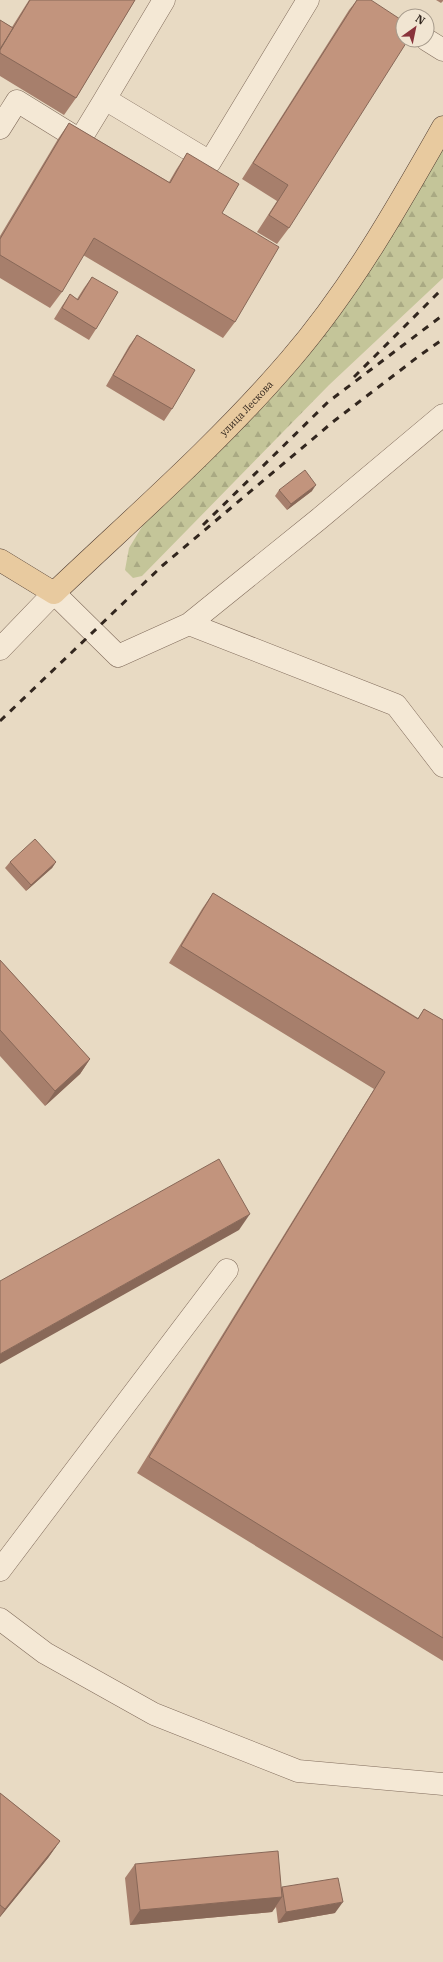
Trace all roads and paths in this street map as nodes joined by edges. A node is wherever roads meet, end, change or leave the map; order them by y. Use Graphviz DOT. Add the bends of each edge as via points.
graph roads {
  1 [pos="164,0"];
  2 [pos="308,0"];
  3 [pos="105,98"];
  4 [pos="443,127"];
  5 [pos="0,128"];
  6 [pos="443,415"];
  7 [pos="0,560"];
  8 [pos="54,593"];
  9 [pos="188,624"];
  10 [pos="0,649"];
  11 [pos="443,766"];
  12 [pos="227,1270"];
  13 [pos="0,1570"];
  14 [pos="0,1619"];
  15 [pos="443,1784"];
  1 -- 3 [label="street"];
  2 -- 3 [label="street" via="210,162"];
  3 -- 5 [label="street" via="80,140 17,101"];
  4 -- 8 [label="main road, улица Лескова" via="387,225 352,278 290,359 214,443"];
  6 -- 9 [label="street"];
  7 -- 8 [label="main road"];
  8 -- 9 [label="street" via="118,656"];
  8 -- 10 [label="street, улица Лескова"];
  9 -- 11 [label="street" via="396,704"];
  12 -- 13 [label="street"];
  14 -- 15 [label="street" via="45,1653 154,1714 298,1771"];
}
